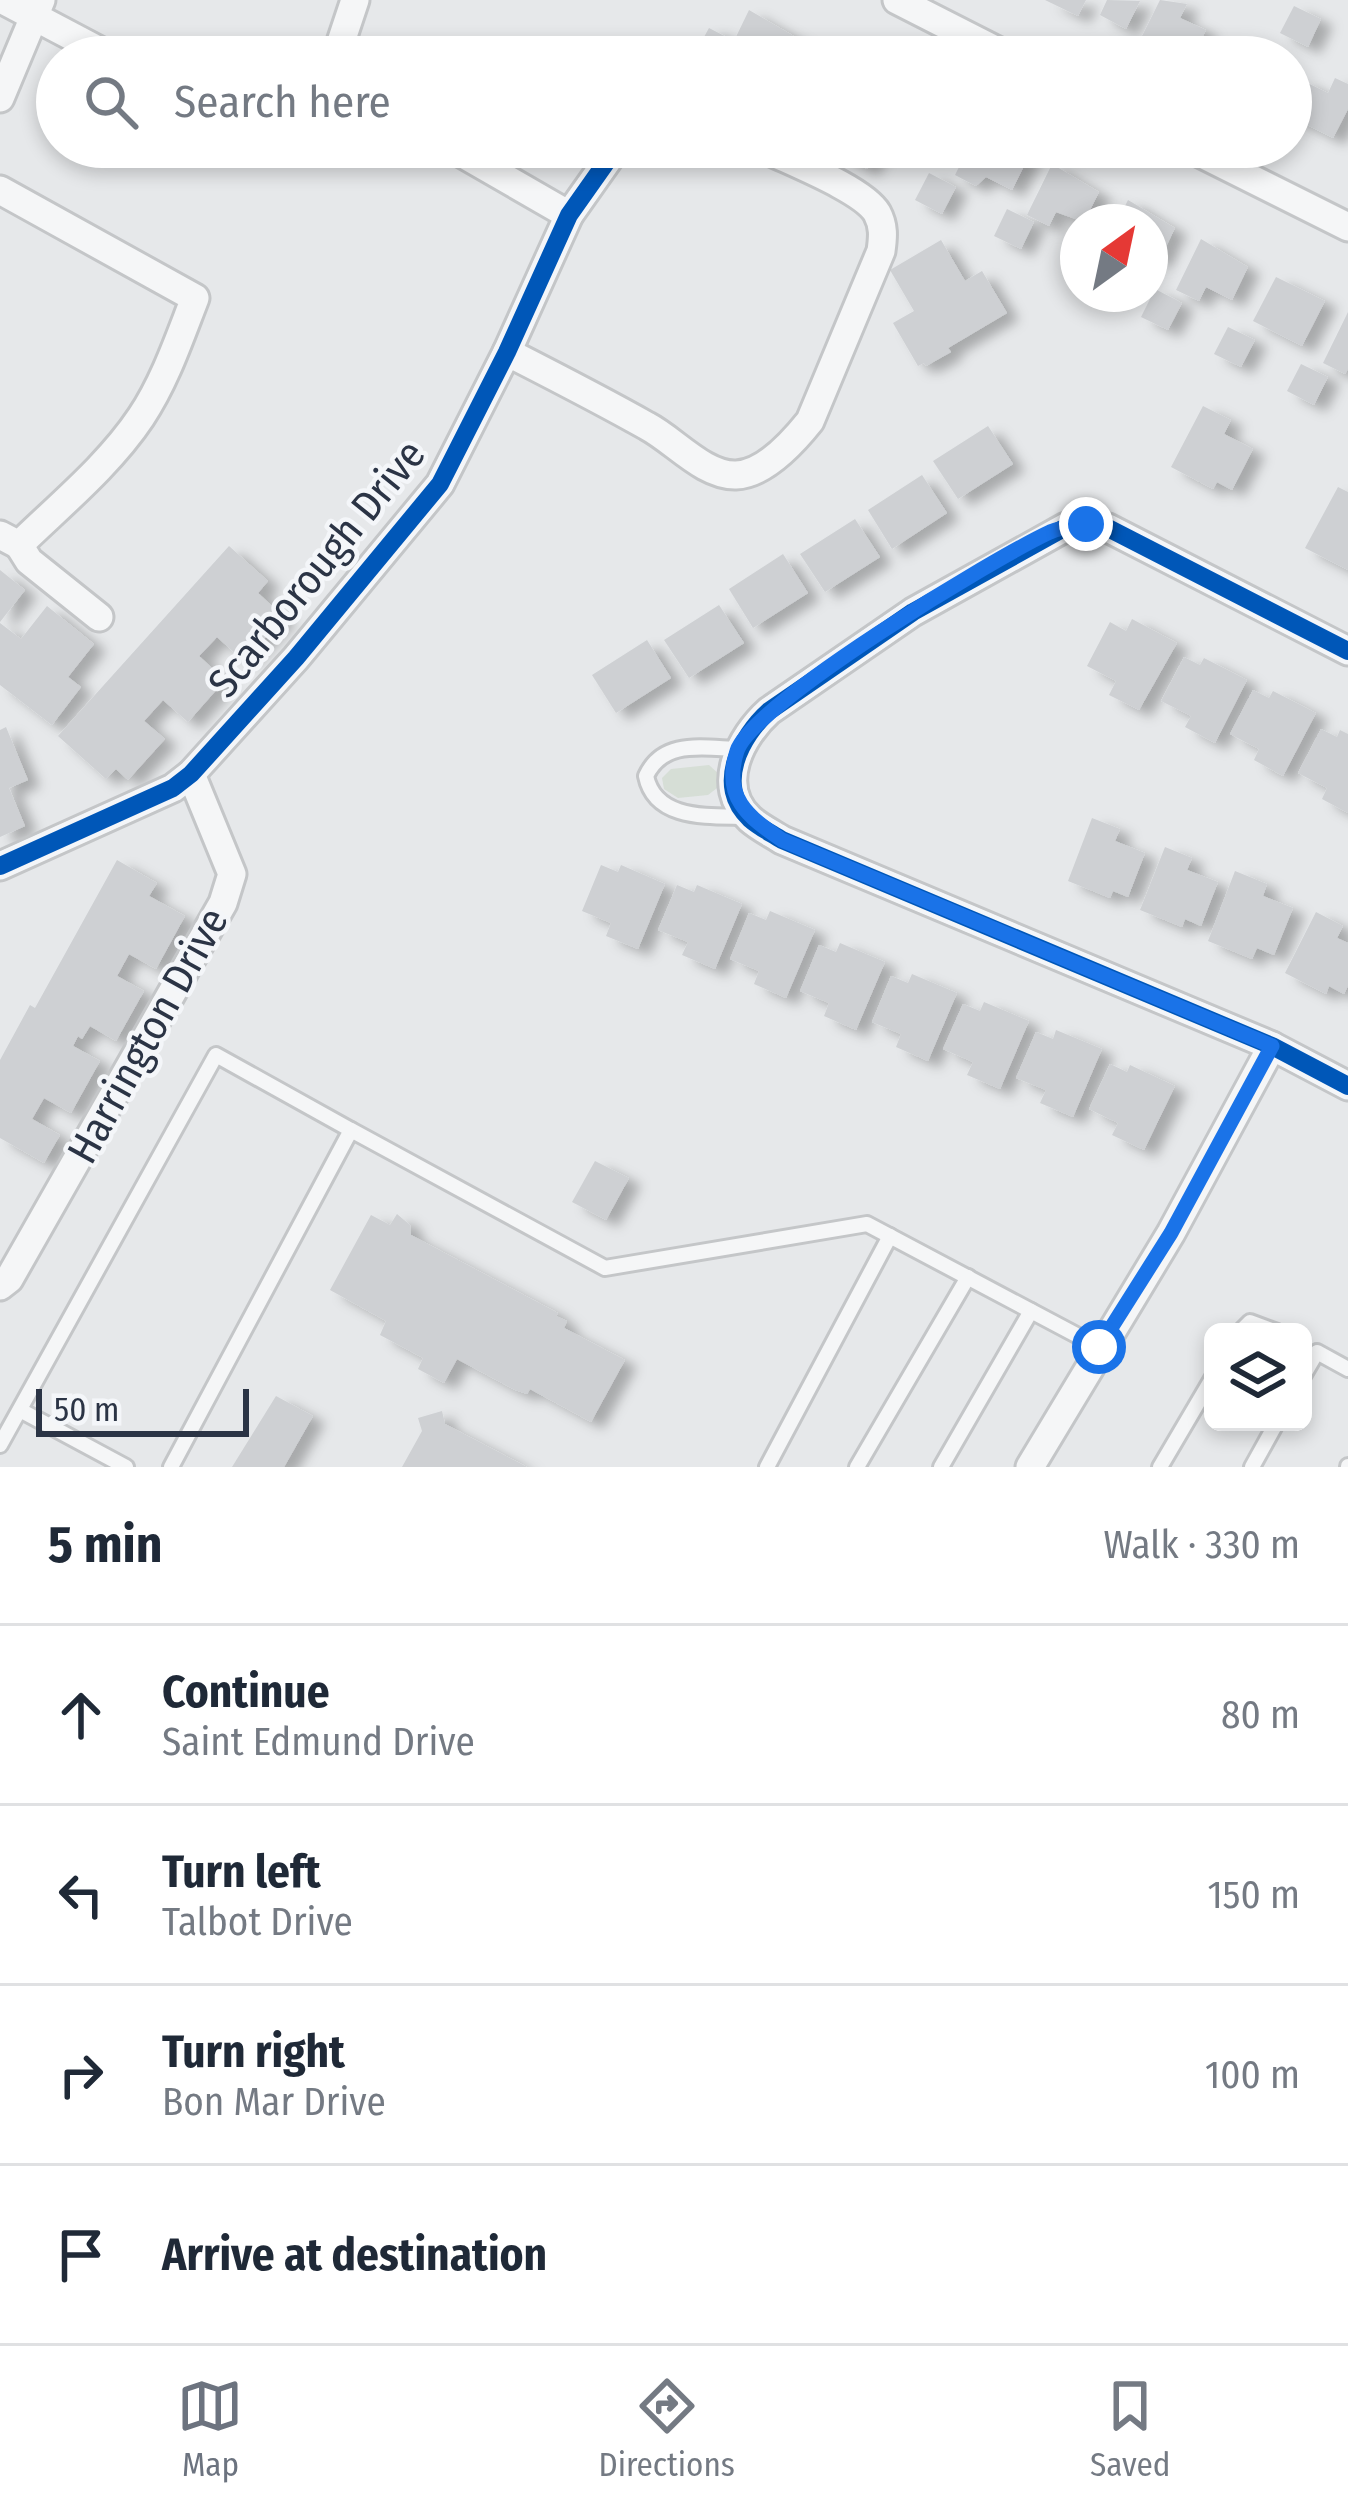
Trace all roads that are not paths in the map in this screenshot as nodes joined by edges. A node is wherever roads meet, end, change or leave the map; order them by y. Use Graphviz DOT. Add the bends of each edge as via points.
graph roads {
  1 [pos="3,0"];
  2 [pos="355,0"];
  3 [pos="896,0"];
  4 [pos="930,8"];
  5 [pos="37,9"];
  6 [pos="79,36"];
  7 [pos="343,36"];
  8 [pos="975,36"];
  9 [pos="0,98"];
  10 [pos="487,168"];
  11 [pos="602,168"];
  12 [pos="802,168"];
  13 [pos="1230,168"];
  14 [pos="0,190"];
  15 [pos="569,215"];
  16 [pos="1348,227"];
  17 [pos="507,352"];
  18 [pos="10,540"];
  19 [pos="99,617"];
  20 [pos="1348,651"];
  21 [pos="738,749"];
  22 [pos="191,774"];
  23 [pos="747,817"];
  24 [pos="0,866"];
  25 [pos="1272,1046"];
  26 [pos="1348,1086"];
  27 [pos="351,1130"];
  28 [pos="890,1236"];
  29 [pos="968,1277"];
  30 [pos="0,1286"];
  31 [pos="1031,1311"];
  32 [pos="1099,1347"];
  33 [pos="1312,1350"];
  34 [pos="1348,1370"];
  35 [pos="1204,1392"];
  36 [pos="20,1410"];
  37 [pos="1272,1431"];
  38 [pos="0,1445"];
  39 [pos="126,1467"];
  40 [pos="171,1467"];
  41 [pos="767,1467"];
  42 [pos="856,1467"];
  43 [pos="941,1467"];
  44 [pos="1030,1467"];
  45 [pos="1160,1467"];
  46 [pos="1252,1467"];
  1 -- 5 [label="street"];
  2 -- 7 [label="street"];
  3 -- 4 [label="street"];
  4 -- 8 [label="street"];
  5 -- 6 [label="street"];
  5 -- 9 [label="street"];
  10 -- 15 [label="street"];
  11 -- 15 [label="street, Scarborough Drive"];
  12 -- 17 [label="street" via="876,210 881,250 810,421 762,465 737,475 707,466"];
  13 -- 16 [label="street"];
  14 -- 18 [label="street" via="195,298 139,421"];
  15 -- 17 [label="street, Scarborough Drive"];
  17 -- 22 [label="street, Scarborough Drive" via="440,484"];
  18 -- 19 [label="street"];
  20 -- 21 [label="street" via="1136,541 1086,524 1048,533 913,612 770,711"];
  21 -- 23 [label="street" via="737,799"];
  21 -- 23 [label="lane" via="663,752 646,776 667,808"];
  22 -- 24 [label="street, Scarborough Drive"];
  22 -- 30 [label="street, Harrington Drive" via="232,874 223,903"];
  23 -- 25 [label="street" via="782,840"];
  25 -- 26 [label="street"];
  25 -- 32 [label="street"];
  27 -- 28 [label="lane" via="605,1268 867,1223"];
  27 -- 36 [label="lane" via="216,1054"];
  27 -- 40 [label="lane"];
  28 -- 29 [label="lane"];
  28 -- 41 [label="lane"];
  29 -- 31 [label="lane"];
  29 -- 42 [label="lane"];
  31 -- 32 [label="lane"];
  31 -- 43 [label="lane"];
  32 -- 44 [label="street"];
  33 -- 34 [label="lane"];
  35 -- 45 [label="lane"];
  36 -- 38 [label="lane"];
  36 -- 39 [label="lane"];
  37 -- 46 [label="lane"];
}
